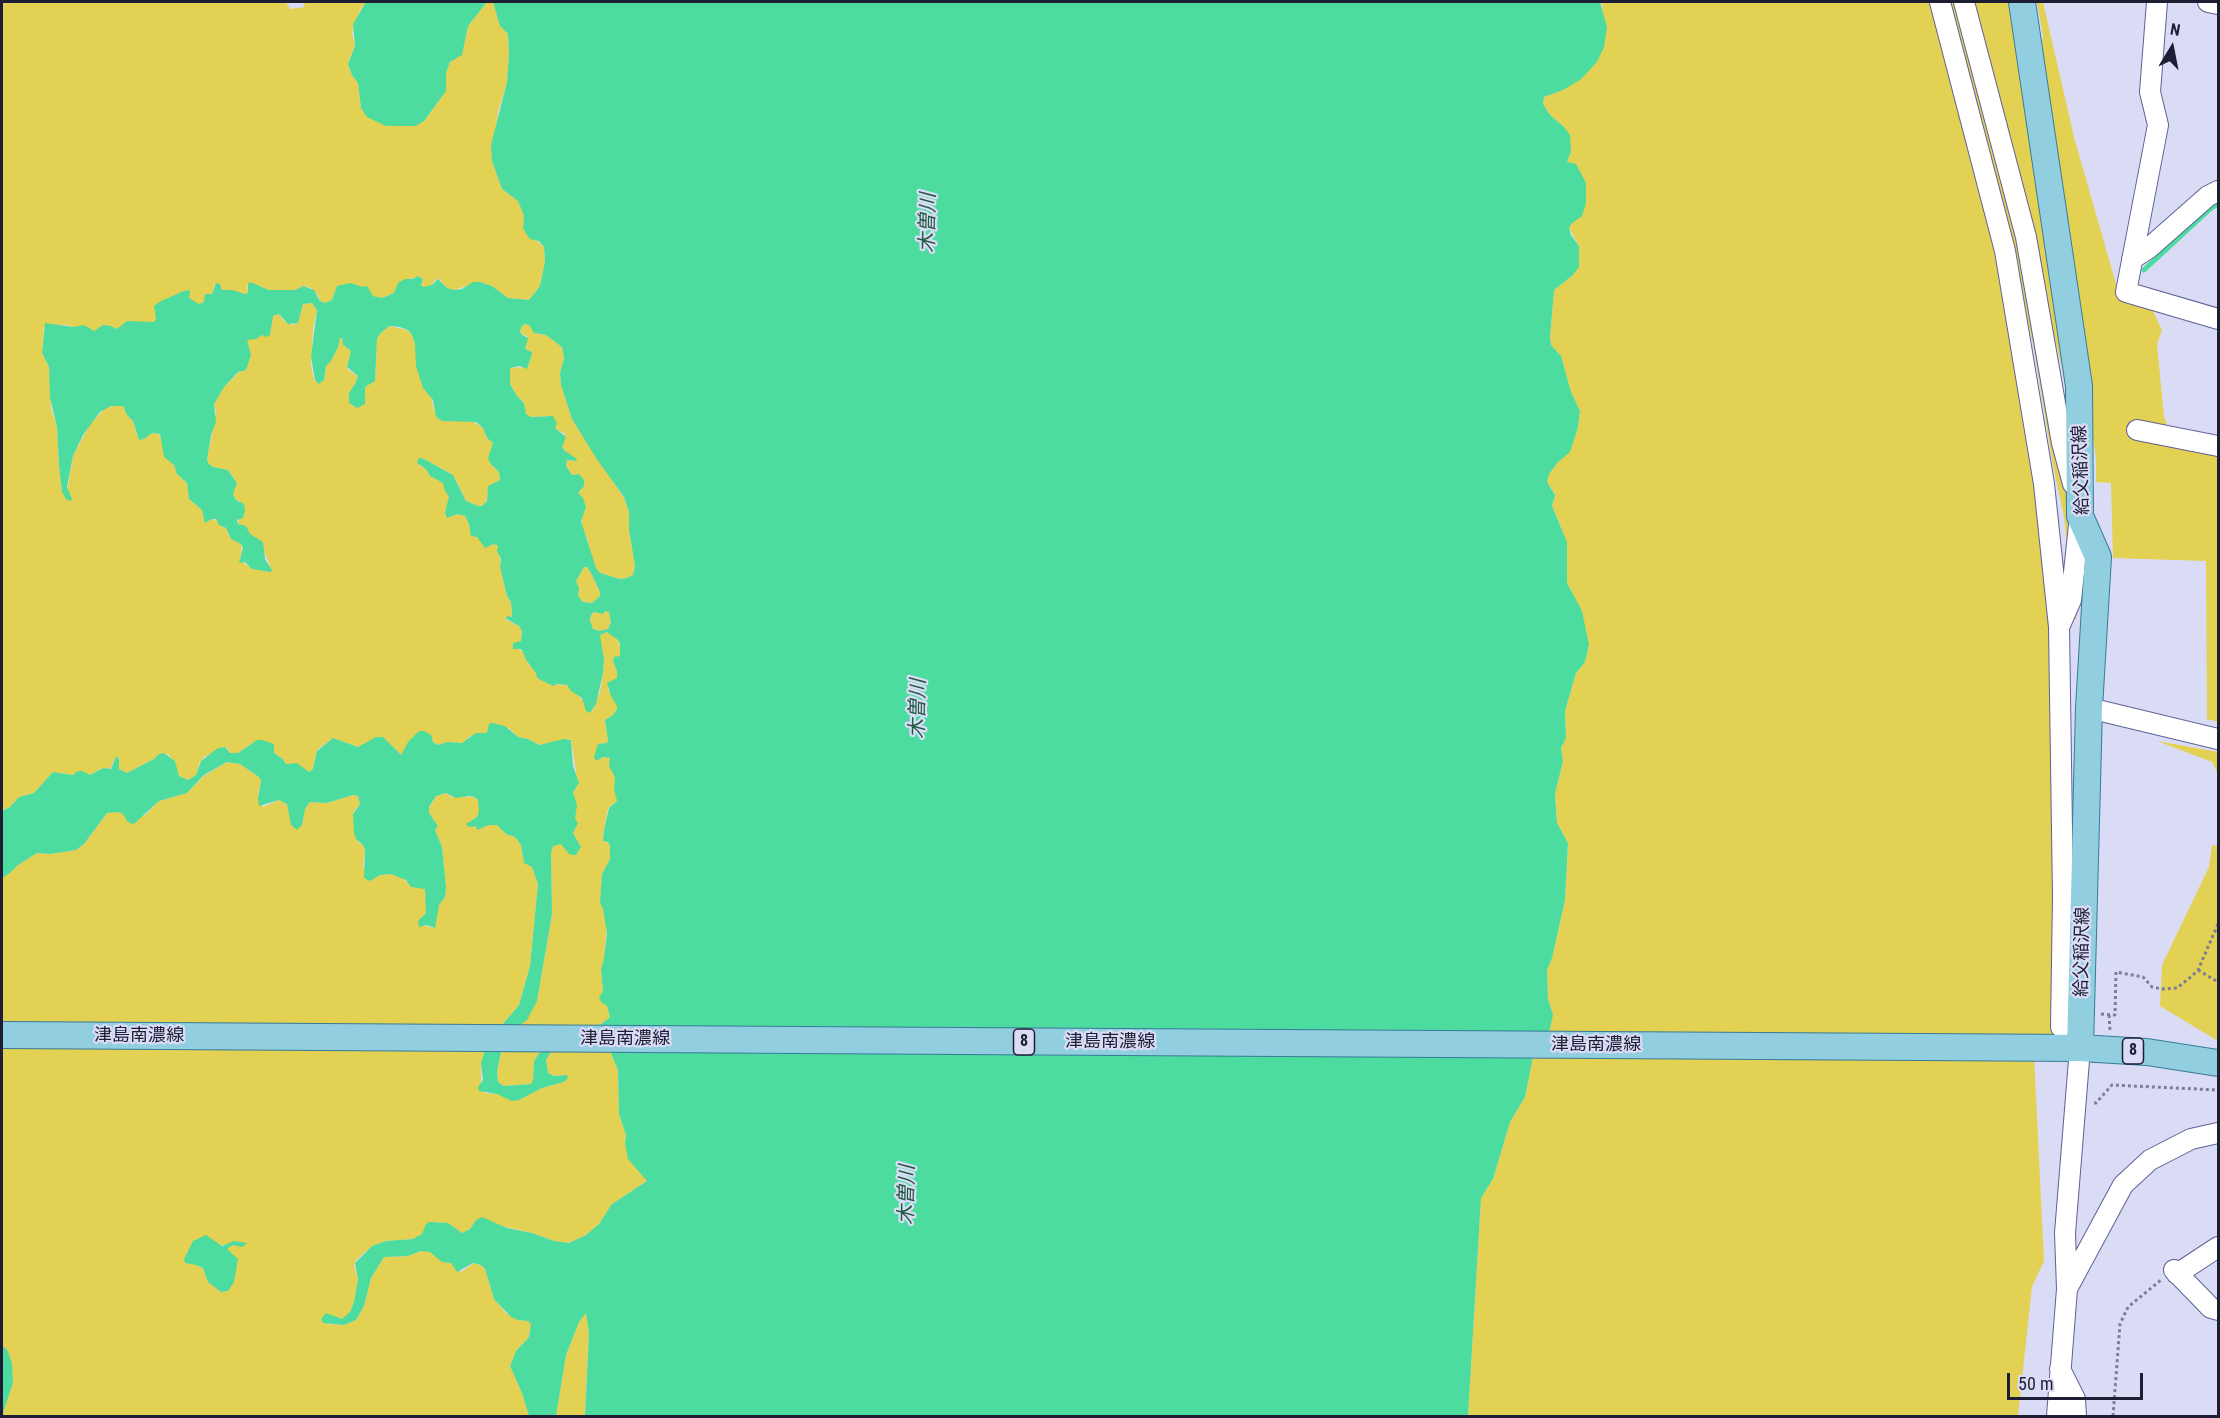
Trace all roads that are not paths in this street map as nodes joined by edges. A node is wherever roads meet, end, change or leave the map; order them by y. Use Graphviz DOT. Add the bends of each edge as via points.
graph roads {
  1 [pos="1940,2"];
  2 [pos="1964,2"];
  3 [pos="2022,2"];
  4 [pos="2157,2"];
  5 [pos="2208,2"];
  6 [pos="2218,4"];
  7 [pos="2218,191"];
  8 [pos="2132,259"];
  9 [pos="2218,319"];
  10 [pos="2137,430"];
  11 [pos="2218,446"];
  12 [pos="2080,516"];
  13 [pos="2059,627"];
  14 [pos="2089,708"];
  15 [pos="2218,739"];
  16 [pos="2071,1020"];
  17 [pos="2,1035"];
  18 [pos="2080,1048"];
  19 [pos="2218,1063"];
  20 [pos="2218,1133"];
  21 [pos="2218,1247"];
  22 [pos="2067,1289"];
  23 [pos="2218,1310"];
  24 [pos="2060,1369"];
  25 [pos="2057,1416"];
  26 [pos="2076,1416"];
  1 -- 13 [label="street" via="2005,251 2044,484"];
  2 -- 12 [label="street" via="2026,237 2062,443"];
  3 -- 12 [label="main road, 給父稲沢線" via="2079,386"];
  4 -- 8 [label="street" via="2150,92 2158,125"];
  5 -- 6 [label="street"];
  7 -- 8 [label="street"];
  8 -- 9 [label="street" via="2126,292"];
  10 -- 11 [label="street"];
  12 -- 13 [label="street" via="2071,600"];
  12 -- 14 [label="main road, 給父稲沢線" via="2098,557"];
  13 -- 16 [label="street" via="2063,897"];
  14 -- 15 [label="street"];
  14 -- 16 [label="main road, 給父稲沢線"];
  16 -- 18 [label="main road, 給父稲沢線"];
  17 -- 18 [label="main road, 津島南濃線 / 8"];
  18 -- 19 [label="main road, 津島南濃線 / 8" via="2147,1052"];
  18 -- 22 [label="street" via="2065,1233"];
  20 -- 22 [label="street" via="2191,1139 2150,1160 2123,1185"];
  21 -- 23 [label="street" via="2176,1272 2211,1308"];
  22 -- 24 [label="street"];
  24 -- 25 [label="street"];
  24 -- 26 [label="street" via="2075,1399"];
}
